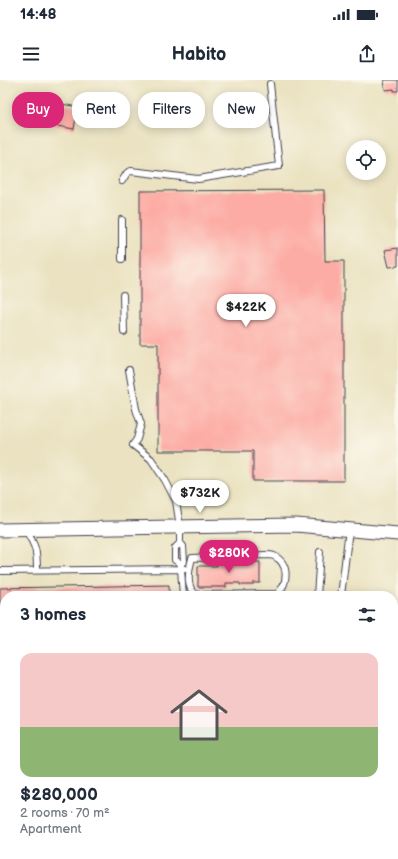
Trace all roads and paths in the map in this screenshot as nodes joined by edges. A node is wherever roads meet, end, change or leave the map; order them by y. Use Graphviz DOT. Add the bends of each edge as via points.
graph roads {
  1 [pos="270,84"];
  2 [pos="122,181"];
  3 [pos="122,220"];
  4 [pos="122,258"];
  5 [pos="123,295"];
  6 [pos="124,332"];
  7 [pos="130,370"];
  8 [pos="180,527"];
  9 [pos="25,529"];
  10 [pos="348,529"];
  11 [pos="0,530"];
  12 [pos="398,534"];
  13 [pos="320,552"];
  14 [pos="181,567"];
  15 [pos="37,570"];
  16 [pos="189,570"];
  17 [pos="0,571"];
  18 [pos="183,591"];
  19 [pos="192,591"];
  20 [pos="280,591"];
  21 [pos="317,591"];
  22 [pos="342,591"];
  1 -- 2 [label="lane" via="279,166 198,179 131,171"];
  3 -- 4 [label="lane"];
  5 -- 6 [label="lane"];
  7 -- 8 [label="lane" via="141,424 133,445 151,459 165,480 176,501"];
  8 -- 9 [label="street"];
  8 -- 10 [label="street" via="296,525"];
  8 -- 14 [label="lane" via="184,561"];
  9 -- 11 [label="street"];
  9 -- 15 [label="lane" via="34,543"];
  10 -- 12 [label="street"];
  10 -- 22 [label="lane"];
  13 -- 21 [label="lane"];
  14 -- 15 [label="lane"];
  14 -- 16 [label="lane"];
  14 -- 18 [label="lane"];
  15 -- 17 [label="lane"];
  16 -- 19 [label="lane"];
  16 -- 20 [label="lane" via="192,558 273,556 282,562 285,569 285,582"];
}
